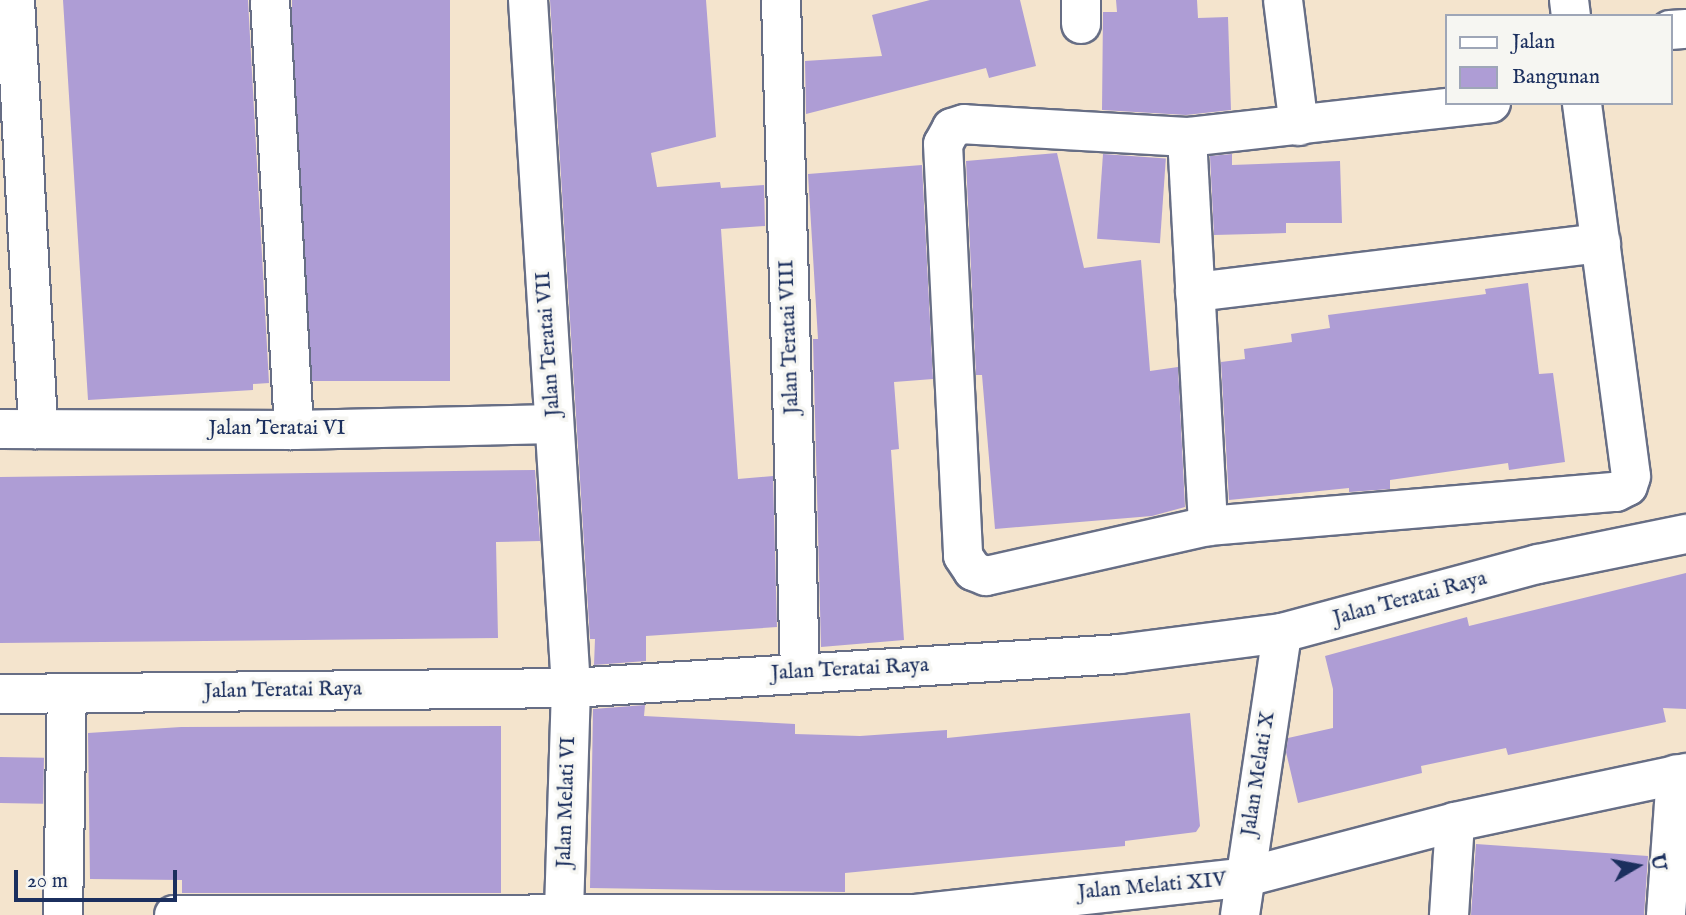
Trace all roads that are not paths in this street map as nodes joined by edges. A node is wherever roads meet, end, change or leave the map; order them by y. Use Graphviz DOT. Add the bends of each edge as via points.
graph roads {
  1 [pos="15,0"];
  2 [pos="270,0"];
  3 [pos="528,0"];
  4 [pos="781,0"];
  5 [pos="1283,0"];
  6 [pos="1474,105"];
  7 [pos="1582,105"];
  8 [pos="1299,126"];
  9 [pos="1187,136"];
  10 [pos="1601,243"];
  11 [pos="1195,292"];
  12 [pos="554,424"];
  13 [pos="0,429"];
  14 [pos="38,429"];
  15 [pos="294,430"];
  16 [pos="1208,526"];
  17 [pos="1686,534"];
  18 [pos="1282,633"];
  19 [pos="800,673"];
  20 [pos="571,688"];
  21 [pos="0,694"];
  22 [pos="67,694"];
  23 [pos="1681,773"];
  24 [pos="1455,822"];
  25 [pos="1241,897"];
  26 [pos="564,914"];
  27 [pos="63,915"];
  28 [pos="174,915"];
  29 [pos="914,915"];
  30 [pos="1449,915"];
  31 [pos="1666,915"];
  1 -- 14 [label="street"];
  2 -- 15 [label="street"];
  3 -- 12 [label="street, Jalan Teratai VII"];
  4 -- 19 [label="street, Jalan Teratai VIII"];
  5 -- 8 [label="street"];
  6 -- 8 [label="street"];
  7 -- 10 [label="street"];
  8 -- 9 [label="street"];
  9 -- 11 [label="street"];
  9 -- 16 [label="street" via="964,124 952,128 943,144 963,556 973,570 986,576"];
  10 -- 11 [label="street"];
  10 -- 16 [label="street" via="1631,476 1628,486 1616,492"];
  11 -- 16 [label="street"];
  12 -- 15 [label="street, Jalan Teratai VI"];
  12 -- 20 [label="street, Jalan Teratai VII"];
  13 -- 14 [label="street, Jalan Teratai VI"];
  14 -- 15 [label="street, Jalan Teratai VI"];
  17 -- 18 [label="street, Jalan Teratai Raya" via="1538,564"];
  18 -- 19 [label="street, Jalan Teratai Raya" via="1120,654"];
  18 -- 25 [label="street, Jalan Melati X"];
  19 -- 20 [label="street, Jalan Teratai Raya"];
  20 -- 22 [label="street, Jalan Teratai Raya"];
  20 -- 26 [label="street, Jalan Melati VI"];
  21 -- 22 [label="street, Jalan Teratai Raya"];
  22 -- 27 [label="street"];
  23 -- 24 [label="street, Jalan Melati XIV"];
  23 -- 31 [label="street"];
  24 -- 25 [label="street, Jalan Melati XIV"];
  24 -- 30 [label="street"];
  25 -- 29 [label="street, Jalan Melati XIV"];
  26 -- 28 [label="street, Jalan Melati XIV"];
  26 -- 29 [label="street, Jalan Melati XIV"];
}
